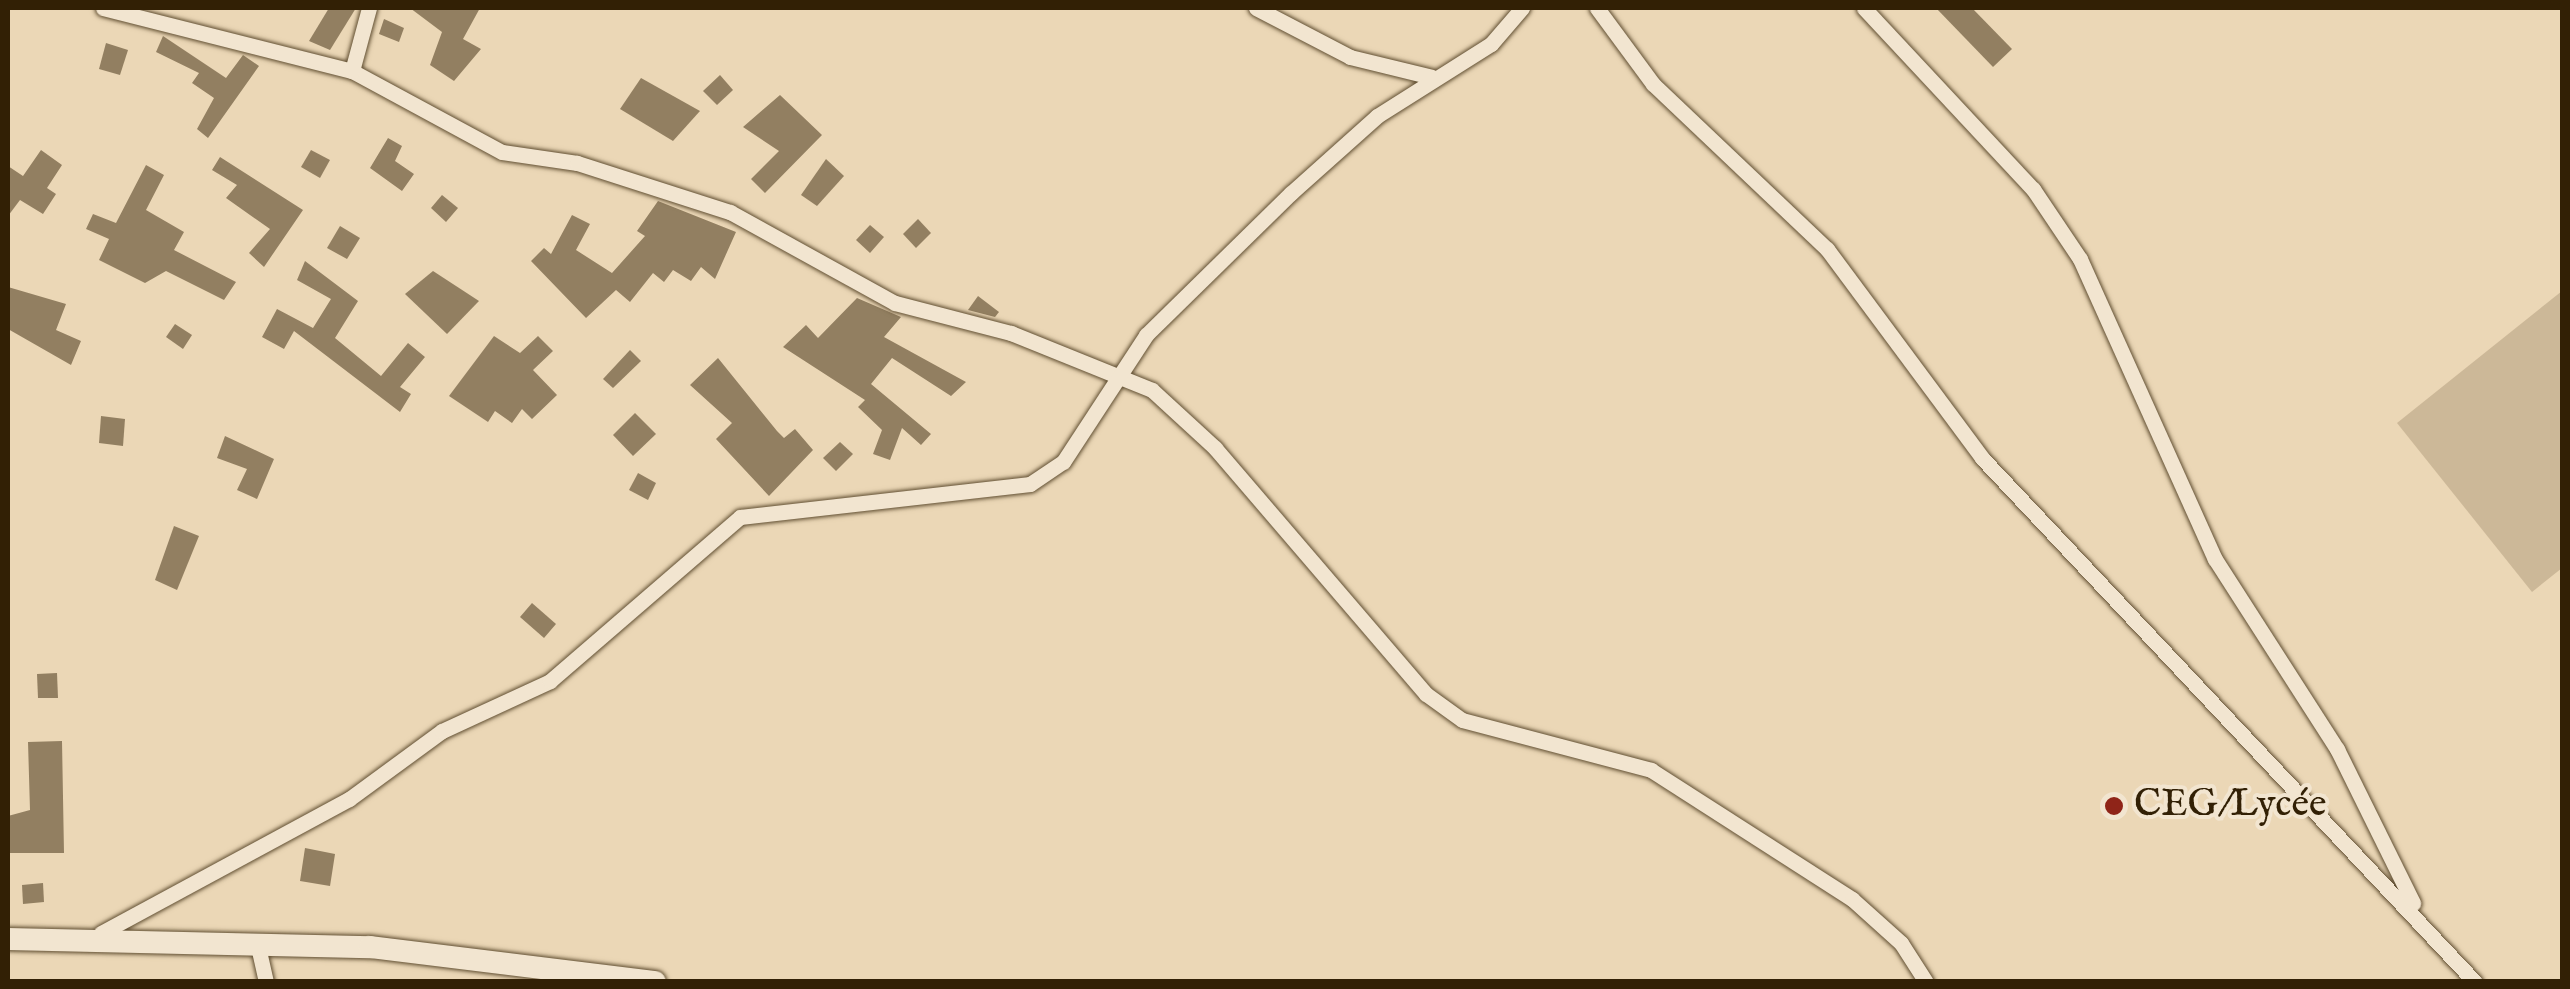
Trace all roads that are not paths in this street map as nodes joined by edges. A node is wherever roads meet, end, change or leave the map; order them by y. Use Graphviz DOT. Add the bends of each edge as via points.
graph roads {
  1 [pos="103,8"];
  2 [pos="369,8"];
  3 [pos="1256,8"];
  4 [pos="1522,8"];
  5 [pos="1597,8"];
  6 [pos="1864,8"];
  7 [pos="352,71"];
  8 [pos="1432,76"];
  9 [pos="1120,373"];
  10 [pos="2416,912"];
  11 [pos="8,938"];
  12 [pos="257,942"];
  13 [pos="266,982"];
  14 [pos="656,982"];
  15 [pos="1926,982"];
  16 [pos="2475,982"];
  1 -- 7 [label="street"];
  2 -- 7 [label="street"];
  3 -- 8 [label="street" via="1350,56"];
  4 -- 8 [label="street" via="1491,44"];
  5 -- 10 [label="street" via="1653,84 1826,249 1982,458 2163,642 2334,840"];
  6 -- 10 [label="street" via="2034,189 2080,259 2214,559 2337,749"];
  7 -- 9 [label="street" via="502,152 576,163 730,212 896,303"];
  8 -- 9 [label="street" via="1291,193 1146,335"];
  9 -- 11 [label="street" via="1063,462 1030,484 740,517 550,681 442,732 349,799 259,842 117,932"];
  9 -- 15 [label="street" via="1193,424 1426,694 1462,720 1651,770 1838,888 1901,943"];
  10 -- 16 [label="street"];
  11 -- 12 [label="main road"];
  12 -- 13 [label="street"];
  12 -- 14 [label="main road" via="552,964"];
}
